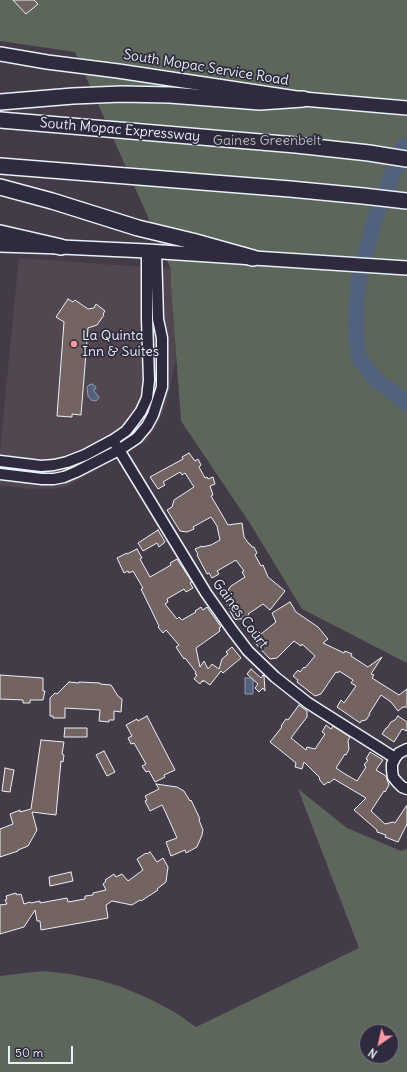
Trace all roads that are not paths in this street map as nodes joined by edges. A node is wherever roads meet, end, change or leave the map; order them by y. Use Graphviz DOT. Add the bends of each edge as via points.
graph roads {
  1 [pos="0,54"];
  2 [pos="302,99"];
  3 [pos="0,102"];
  4 [pos="407,108"];
  5 [pos="0,120"];
  6 [pos="407,159"];
  7 [pos="0,166"];
  8 [pos="0,187"];
  9 [pos="407,201"];
  10 [pos="0,233"];
  11 [pos="0,245"];
  12 [pos="62,247"];
  13 [pos="152,251"];
  14 [pos="253,258"];
  15 [pos="407,268"];
  16 [pos="152,319"];
  17 [pos="113,440"];
  18 [pos="119,450"];
  19 [pos="0,461"];
  20 [pos="0,474"];
  21 [pos="407,749"];
  22 [pos="395,758"];
  23 [pos="407,789"];
  1 -- 2 [label="main road, South Mopac Service Road"];
  2 -- 3 [label="highway" via="260,102 122,94"];
  2 -- 4 [label="main road, South Mopac Service Road"];
  5 -- 6 [label="highway, South Mopac Expressway" via="296,145"];
  7 -- 9 [label="highway"];
  8 -- 14 [label="highway" via="138,228"];
  10 -- 12 [label="highway"];
  11 -- 12 [label="main road"];
  12 -- 13 [label="main road"];
  13 -- 14 [label="main road"];
  13 -- 16 [label="street"];
  14 -- 15 [label="main road"];
  16 -- 17 [label="street" via="147,398 126,432"];
  16 -- 18 [label="street" via="162,338 162,387 159,400 147,426"];
  17 -- 18 [label="street, Gaines Court"];
  17 -- 19 [label="street" via="85,455 54,465"];
  18 -- 20 [label="street" via="59,478 42,479"];
  18 -- 22 [label="street, Gaines Court" via="206,593 248,651 308,703"];
  21 -- 22 [label="street"];
  22 -- 23 [label="street" via="392,764 393,777"];
}
